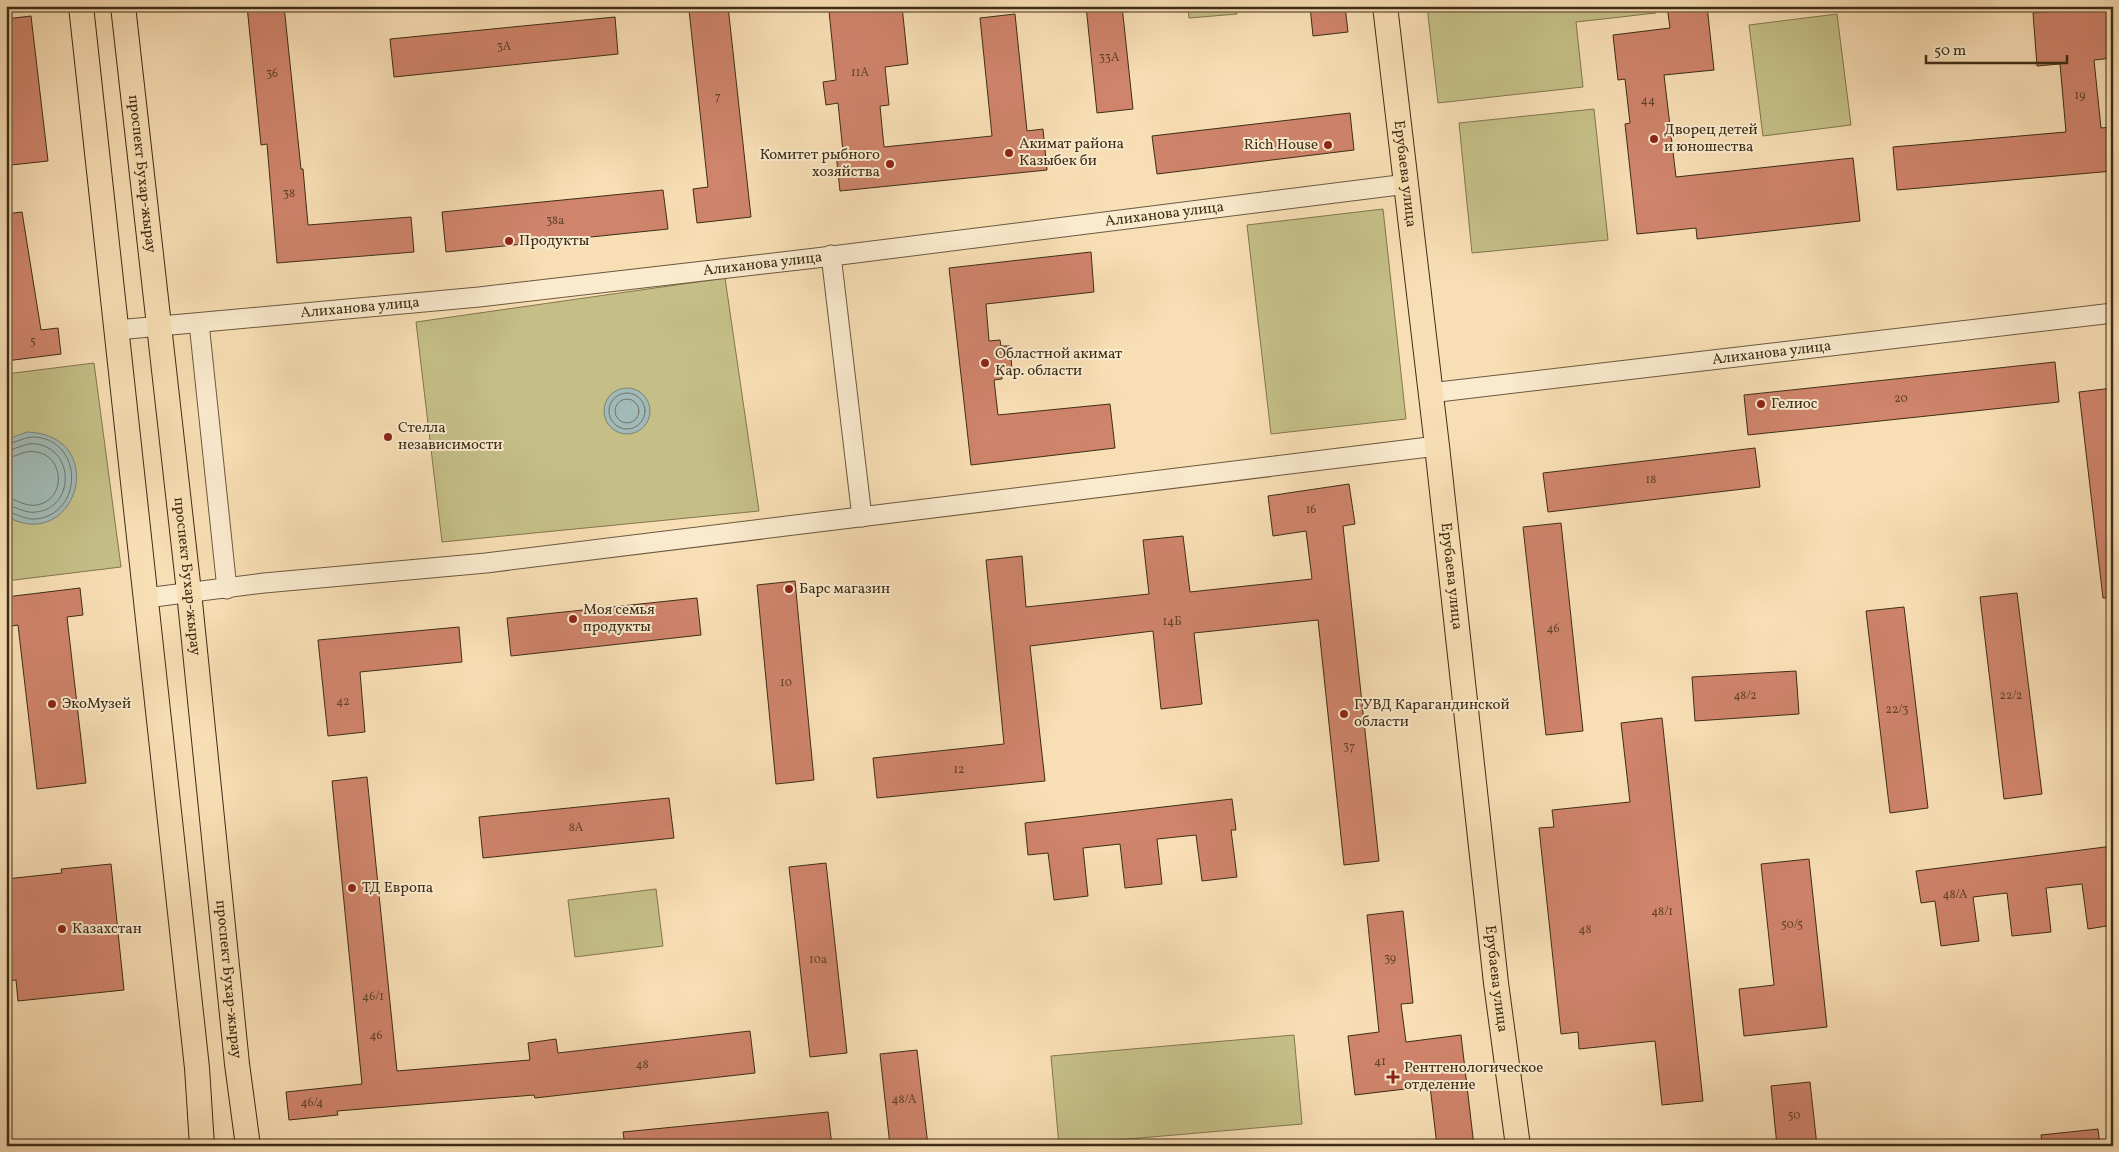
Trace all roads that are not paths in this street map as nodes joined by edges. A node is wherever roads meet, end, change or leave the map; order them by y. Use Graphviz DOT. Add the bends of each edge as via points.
graph roads {
  1 [pos="81,6"];
  2 [pos="123,6"];
  3 [pos="1385,6"];
  4 [pos="1408,184"];
  5 [pos="831,255"];
  6 [pos="2113,313"];
  7 [pos="199,323"];
  8 [pos="159,326"];
  9 [pos="117,330"];
  10 [pos="1430,392"];
  11 [pos="1437,446"];
  12 [pos="862,517"];
  13 [pos="227,588"];
  14 [pos="189,592"];
  15 [pos="146,598"];
  16 [pos="202,1146"];
  17 [pos="248,1146"];
  18 [pos="1518,1146"];
  1 -- 9 [label="main road"];
  2 -- 8 [label="main road, проспект Бухар-жырау"];
  3 -- 4 [label="main road, Ерубаева улица"];
  4 -- 5 [label="street, Алиханова улица"];
  4 -- 10 [label="main road, Ерубаева улица"];
  5 -- 7 [label="street, Алиханова улица" via="479,297"];
  5 -- 12 [label="street"];
  6 -- 10 [label="street, Алиханова улица"];
  7 -- 8 [label="street, Алиханова улица"];
  7 -- 13 [label="street"];
  8 -- 9 [label="street, Алиханова улица"];
  8 -- 14 [label="main road, проспект Бухар-жырау"];
  9 -- 15 [label="main road"];
  10 -- 11 [label="main road, Ерубаева улица"];
  11 -- 12 [label="street"];
  11 -- 18 [label="main road, Ерубаева улица" via="1496,983"];
  12 -- 13 [label="street" via="486,563"];
  13 -- 14 [label="street"];
  14 -- 15 [label="street"];
  14 -- 17 [label="main road, проспект Бухар-жырау"];
  15 -- 16 [label="main road"];
}
